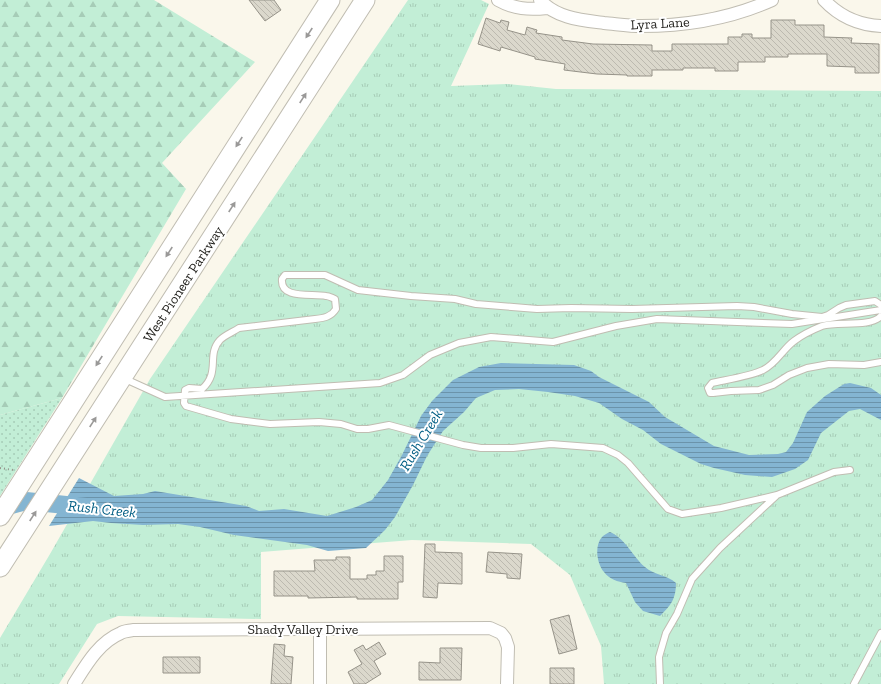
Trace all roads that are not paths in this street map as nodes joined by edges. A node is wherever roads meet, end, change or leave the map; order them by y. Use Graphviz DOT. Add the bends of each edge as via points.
graph roads {
  1 [pos="330,0"];
  2 [pos="365,0"];
  3 [pos="498,0"];
  4 [pos="772,0"];
  5 [pos="824,0"];
  6 [pos="543,4"];
  7 [pos="881,26"];
  8 [pos="881,305"];
  9 [pos="881,310"];
  10 [pos="881,316"];
  11 [pos="881,362"];
  12 [pos="122,378"];
  13 [pos="184,396"];
  14 [pos="850,470"];
  15 [pos="778,495"];
  16 [pos="0,516"];
  17 [pos="0,567"];
  18 [pos="320,629"];
  19 [pos="881,633"];
  20 [pos="74,684"];
  21 [pos="320,684"];
  22 [pos="507,684"];
  23 [pos="660,684"];
  24 [pos="854,684"];
  1 -- 16 [label="main road, West Pioneer Parkway, one-way"];
  12 -- 2 [label="main road, West Pioneer Parkway, one-way"];
  3 -- 6 [label="street, Lyra Lane" via="508,6 531,10"];
  4 -- 6 [label="street, Lyra Lane" via="754,8 688,23 640,26 568,18"];
  5 -- 7 [label="street" via="844,17"];
  8 -- 13 [label="lane" via="875,300 846,305 822,317 737,306 537,310 358,290 325,275 286,275 282,279 282,286 288,292 335,299 336,309 332,315 239,328 231,332 219,341 213,352 211,378 207,384 202,389 185,390"];
  9 -- 13 [label="lane" via="792,324 657,320 616,326 553,342 491,337 459,343 430,355 403,375 380,383"];
  10 -- 11 [label="lane" via="869,322 822,326 794,341 763,370 712,383 708,388 713,394 731,391 752,392 807,368 829,364 864,365"];
  12 -- 13 [label="lane" via="165,397"];
  17 -- 12 [label="main road, West Pioneer Parkway, one-way"];
  13 -- 15 [label="lane" via="186,406 231,419 270,424 319,422 341,424 357,429 388,425 481,448 551,444 603,448 618,455 628,464 668,509 682,514"];
  14 -- 15 [label="lane" via="834,472"];
  15 -- 23 [label="lane" via="720,548 692,579 662,645 659,657"];
  18 -- 20 [label="street, Shady Valley Drive" via="133,630 110,639 97,651"];
  18 -- 21 [label="street"];
  18 -- 22 [label="street, Shady Valley Drive" via="490,628 505,638 508,647"];
  19 -- 24 [label="lane"];
}
